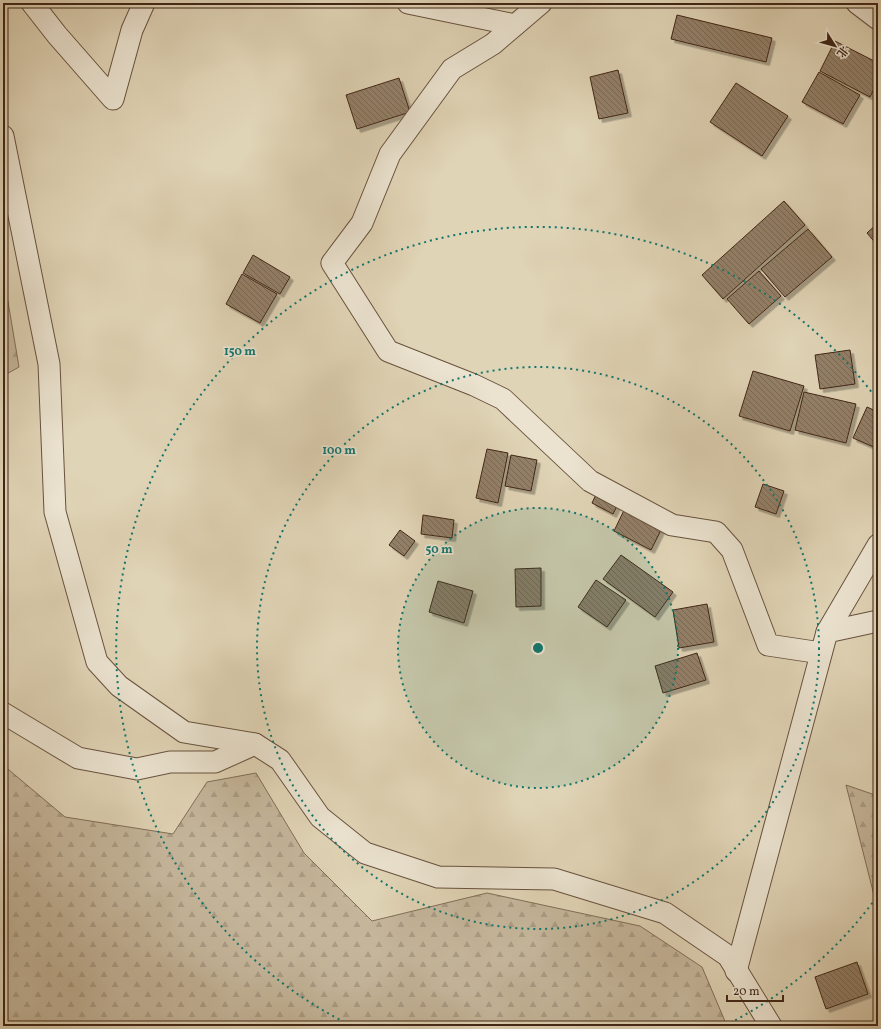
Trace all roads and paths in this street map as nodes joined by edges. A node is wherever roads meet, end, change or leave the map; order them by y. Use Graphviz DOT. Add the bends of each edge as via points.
graph roads {
  1 [pos="32,3"];
  2 [pos="144,3"];
  3 [pos="408,3"];
  4 [pos="541,3"];
  5 [pos="857,3"];
  6 [pos="878,19"];
  7 [pos="515,25"];
  8 [pos="3,136"];
  9 [pos="878,545"];
  10 [pos="878,621"];
  11 [pos="827,632"];
  12 [pos="821,653"];
  13 [pos="3,713"];
  14 [pos="255,744"];
  15 [pos="736,971"];
  16 [pos="771,1026"];
  1 -- 2 [label="street" via="56,35 113,99 132,30"];
  3 -- 7 [label="street"];
  4 -- 7 [label="street"];
  5 -- 6 [label="street"];
  7 -- 12 [label="street" via="493,44 452,69 390,154 362,223 332,263 388,351 503,399 590,481 672,525 716,532 732,550 768,645"];
  8 -- 14 [label="street" via="49,364 55,512 97,662 119,686 184,732"];
  9 -- 11 [label="street"];
  10 -- 11 [label="street"];
  11 -- 12 [label="street"];
  12 -- 15 [label="street"];
  13 -- 14 [label="street" via="78,758 137,769 170,762 215,762"];
  14 -- 15 [label="street" via="280,760 320,817 365,853 438,877 554,879 665,913 728,956"];
  15 -- 16 [label="street"];
}
